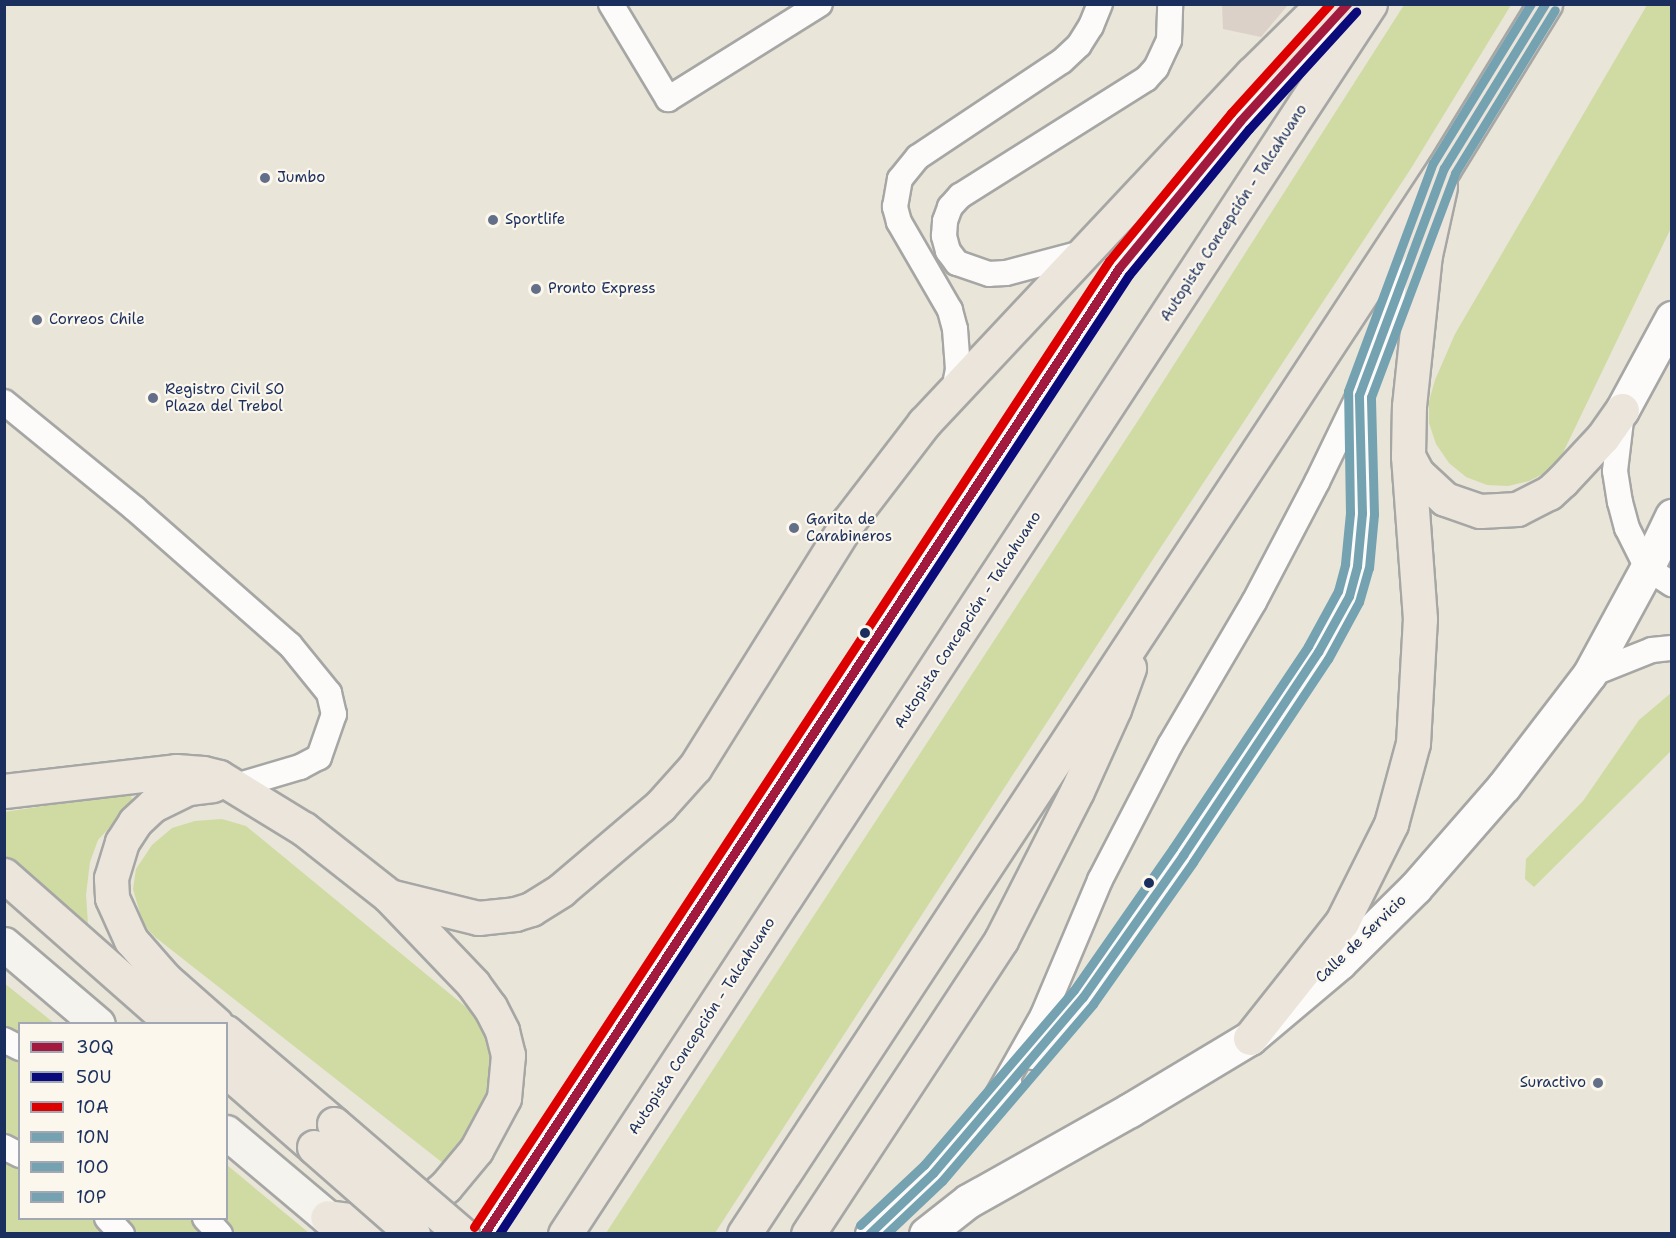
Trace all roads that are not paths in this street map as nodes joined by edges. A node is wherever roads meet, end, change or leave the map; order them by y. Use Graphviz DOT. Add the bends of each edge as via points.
graph roads {
  1 [pos="611,4"];
  2 [pos="820,4"];
  3 [pos="1100,4"];
  4 [pos="1170,4"];
  5 [pos="1323,4"];
  6 [pos="1347,4"];
  7 [pos="1370,4"];
  8 [pos="1545,4"];
  9 [pos="1444,168"];
  10 [pos="1085,252"];
  11 [pos="1671,318"];
  12 [pos="954,390"];
  13 [pos="1359,395"];
  14 [pos="4,402"];
  15 [pos="1622,410"];
  16 [pos="1408,456"];
  17 [pos="1671,516"];
  18 [pos="1659,576"];
  19 [pos="1146,620"];
  20 [pos="1671,648"];
  21 [pos="1589,675"];
  22 [pos="236,786"];
  23 [pos="4,791"];
  24 [pos="4,875"];
  25 [pos="389,896"];
  26 [pos="4,944"];
  27 [pos="97,1022"];
  28 [pos="172,1022"];
  29 [pos="215,1022"];
  30 [pos="228,1034"];
  31 [pos="1250,1038"];
  32 [pos="4,1040"];
  33 [pos="18,1047"];
  34 [pos="228,1071"];
  35 [pos="998,1095"];
  36 [pos="228,1134"];
  37 [pos="324,1136"];
  38 [pos="4,1147"];
  39 [pos="18,1154"];
  40 [pos="109,1220"];
  41 [pos="208,1220"];
  42 [pos="333,1225"];
  43 [pos="122,1233"];
  44 [pos="220,1233"];
  45 [pos="413,1233"];
  46 [pos="462,1233"];
  47 [pos="484,1233"];
  48 [pos="565,1233"];
  49 [pos="744,1233"];
  50 [pos="808,1233"];
  51 [pos="868,1233"];
  52 [pos="926,1233"];
  1 -- 2 [label="lane" via="668,99"];
  3 -- 12 [label="lane" via="1092,26 1062,61 918,157 900,178 895,207 899,222 950,310 955,329 958,369"];
  4 -- 10 [label="lane" via="1169,40 1156,68 1146,79 960,196 945,221 946,243 957,263 989,274"];
  5 -- 10 [label="main road"];
  6 -- 47 [label="lane" via="1240,121 1119,268"];
  7 -- 48 [label="main road, Autopista Concepción - Talcahuano"];
  8 -- 9 [label="main road"];
  9 -- 13 [label="lane"];
  9 -- 16 [label="main road" via="1425,255 1413,344"];
  9 -- 19 [label="main road"];
  10 -- 12 [label="main road"];
  11 -- 15 [label="street"];
  12 -- 25 [label="main road" via="904,447 848,522 695,767 654,811 561,890 531,909 478,918"];
  13 -- 35 [label="lane" via="1254,602 1170,746 1111,860 1043,1015"];
  13 -- 35 [label="lane" via="1362,513 1357,566 1349,596 1318,652 1177,864 1083,997"];
  14 -- 22 [label="lane" via="290,645 328,693 334,714 319,757 300,767"];
  15 -- 16 [label="main road" via="1603,437 1549,494 1517,509 1480,511 1445,499 1417,473"];
  15 -- 18 [label="lane" via="1615,471 1620,502 1628,528"];
  16 -- 31 [label="main road" via="1420,619 1413,743 1391,824 1342,922"];
  17 -- 18 [label="street, Calle de Servicio"];
  18 -- 21 [label="street, Calle de Servicio"];
  19 -- 49 [label="main road"];
  19 -- 50 [label="main road" via="1114,709 1077,791 1001,940"];
  20 -- 21 [label="lane" via="1652,650"];
  21 -- 31 [label="street, Calle de Servicio" via="1504,786 1415,888 1339,963"];
  22 -- 23 [label="main road" via="203,773 176,771"];
  22 -- 25 [label="main road" via="304,829"];
  22 -- 29 [label="main road" via="210,784 188,788 153,805 122,842 111,878 112,898 119,916 141,954"];
  24 -- 28 [label="main road"];
  25 -- 42 [label="main road" via="474,984 490,1007 508,1055 504,1098 462,1169 429,1201 386,1220"];
  26 -- 27 [label="main road"];
  30 -- 37 [label="main road"];
  31 -- 52 [label="street, Calle de Servicio" via="968,1201"];
  32 -- 33 [label="lane"];
  34 -- 37 [label="main road"];
  35 -- 51 [label="lane" via="933,1173"];
  36 -- 42 [label="main road"];
  37 -- 45 [label="main road, bridge"];
  37 -- 46 [label="main road, bridge"];
  38 -- 39 [label="lane"];
  40 -- 43 [label="lane"];
  41 -- 44 [label="lane"];
}
